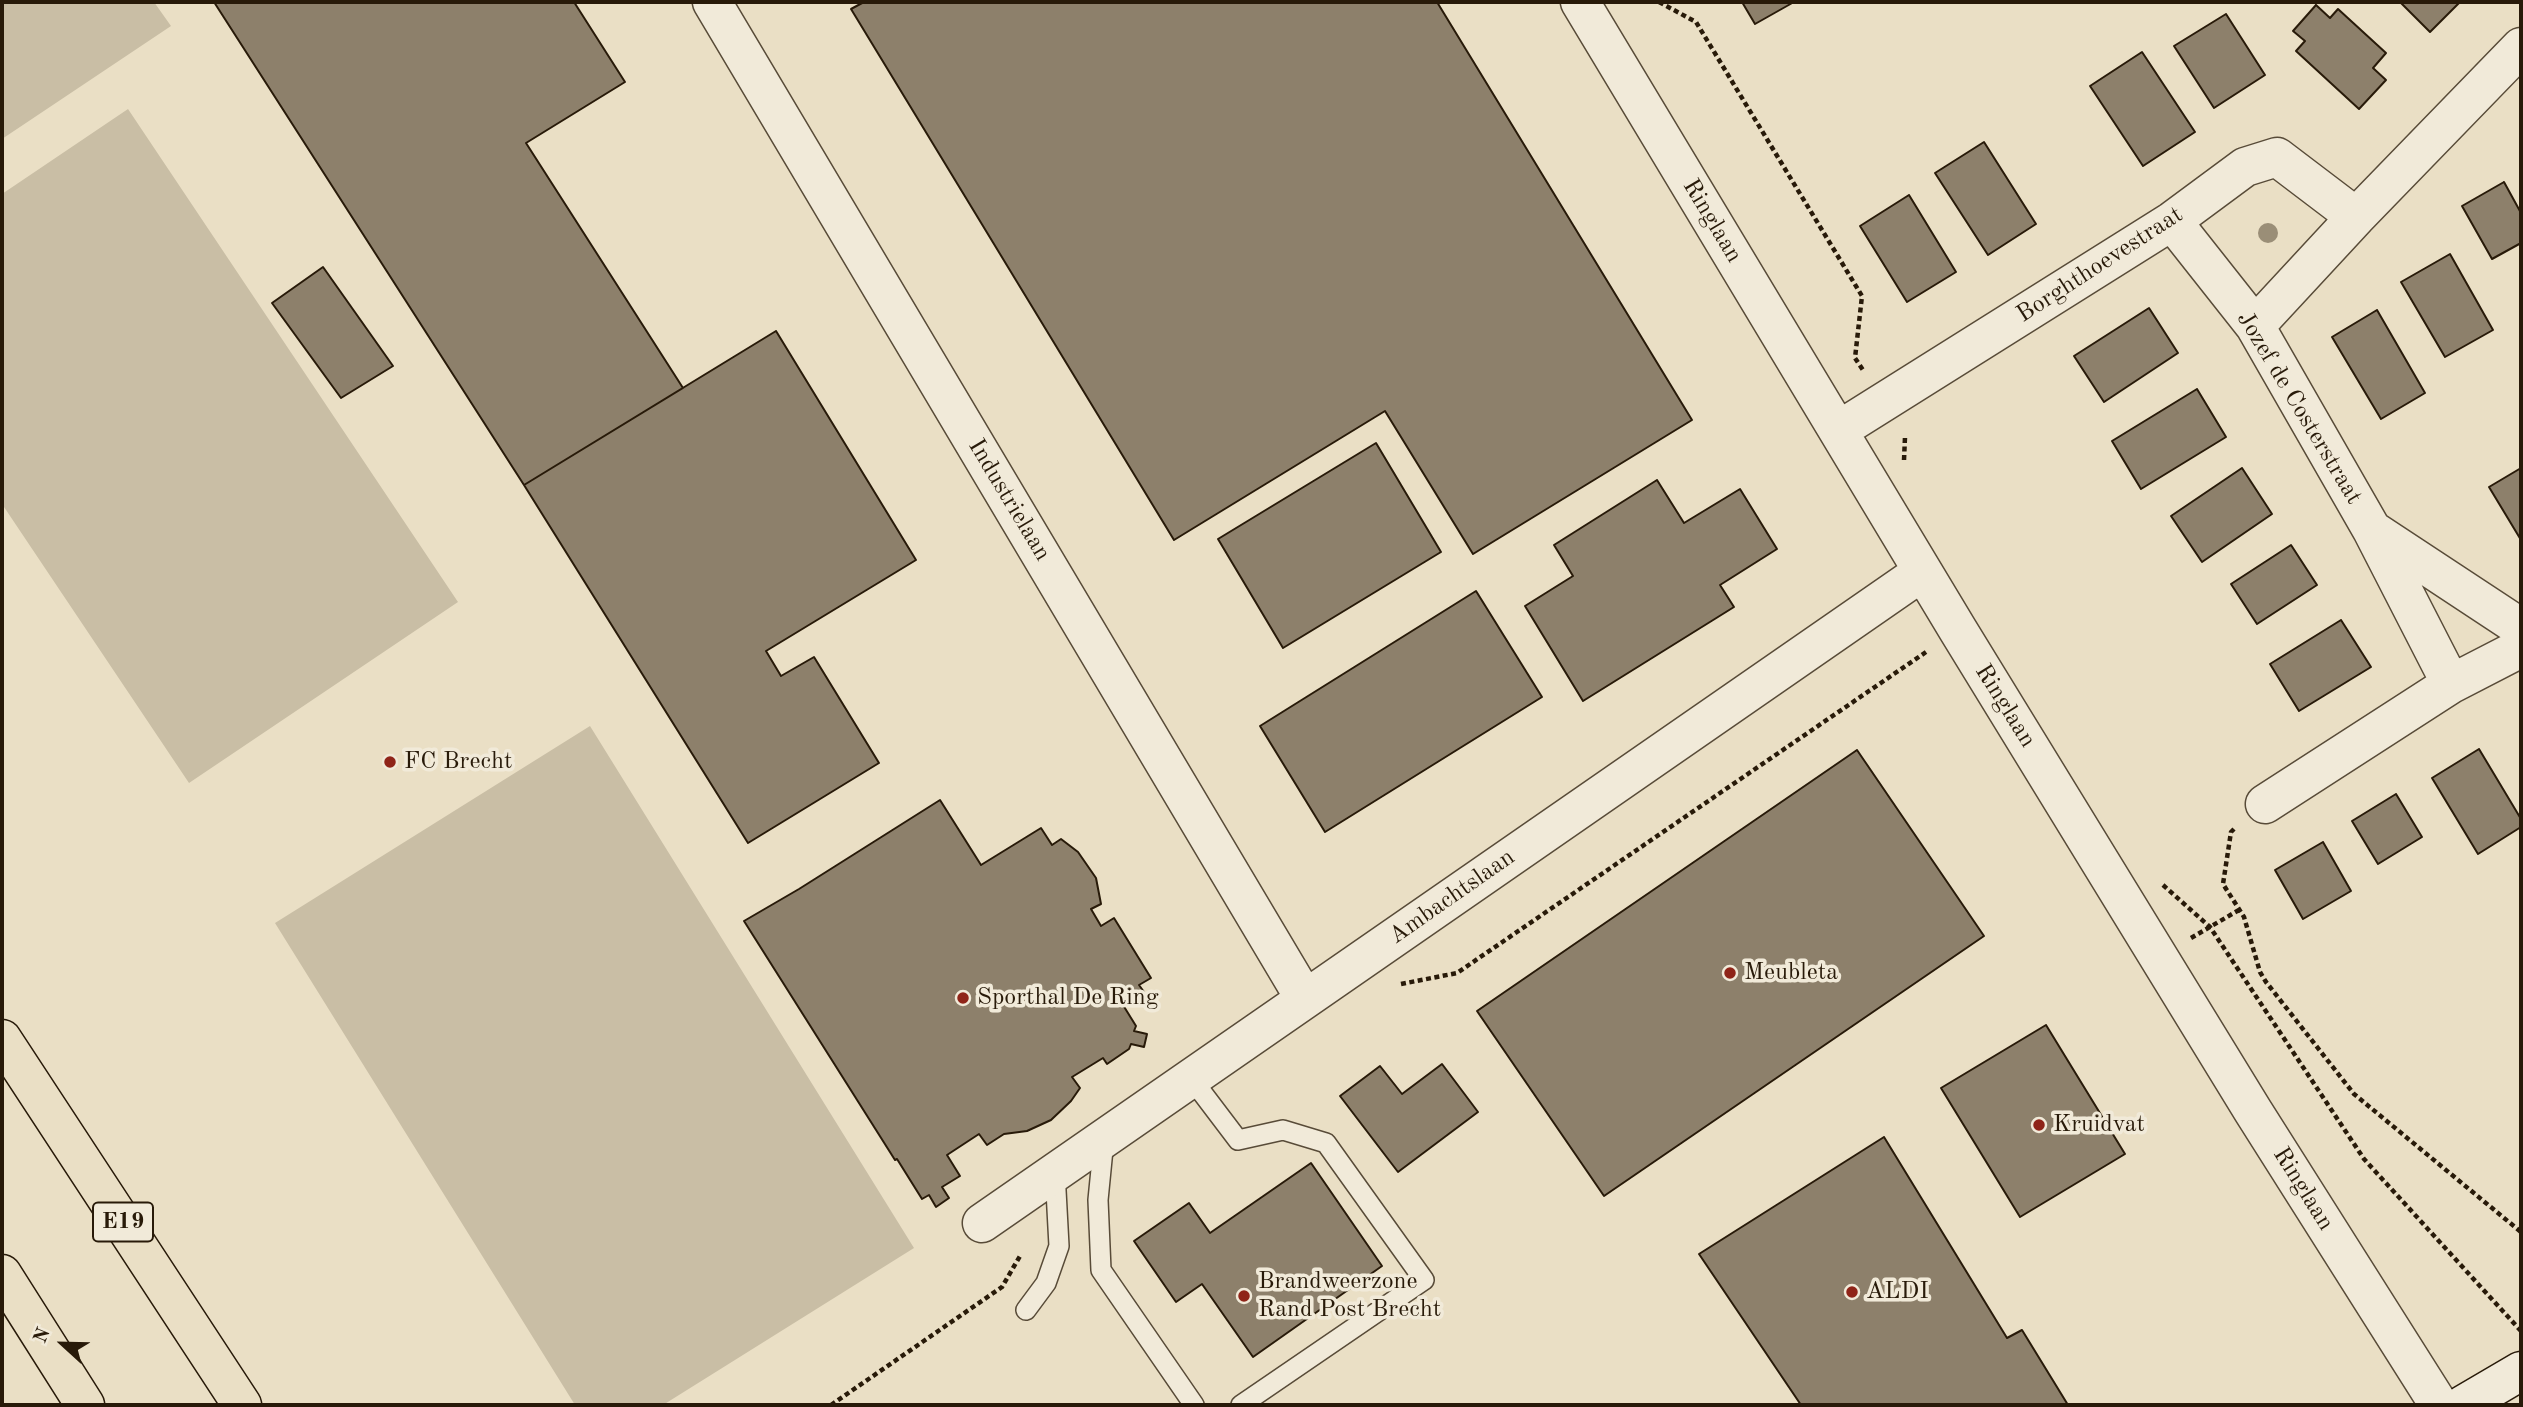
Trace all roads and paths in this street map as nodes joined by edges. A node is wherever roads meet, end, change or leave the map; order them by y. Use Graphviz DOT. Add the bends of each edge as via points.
graph roads {
  1 [pos="712,2"];
  2 [pos="1580,2"];
  3 [pos="1659,2"];
  4 [pos="2521,47"];
  5 [pos="2356,217"];
  6 [pos="2172,221"];
  7 [pos="2255,326"];
  8 [pos="1882,403"];
  9 [pos="1839,430"];
  10 [pos="1903,469"];
  11 [pos="2372,530"];
  12 [pos="1922,572"];
  13 [pos="2521,628"];
  14 [pos="1958,630"];
  15 [pos="2521,648"];
  16 [pos="2451,684"];
  17 [pos="2265,804"];
  18 [pos="2154,877"];
  19 [pos="2239,910"];
  20 [pos="2210,927"];
  21 [pos="2161,957"];
  22 [pos="1395,985"];
  23 [pos="1305,999"];
  24 [pos="2,1039"];
  25 [pos="1191,1078"];
  26 [pos="1104,1139"];
  27 [pos="1056,1190"];
  28 [pos="982,1223"];
  29 [pos="2521,1232"];
  30 [pos="2,1275"];
  31 [pos="2,1309"];
  32 [pos="1026,1310"];
  33 [pos="36,1330"];
  34 [pos="2521,1331"];
  35 [pos="2521,1371"];
  36 [pos="85,1405"];
  37 [pos="242,1405"];
  38 [pos="831,1405"];
  39 [pos="1194,1405"];
  40 [pos="1241,1405"];
  41 [pos="2440,1405"];
  42 [pos="2463,1405"];
  1 -- 23 [label="street, Industrielaan"];
  2 -- 9 [label="street, Ringlaan"];
  3 -- 8 [label="path" via="1696,22 1862,296 1855,358"];
  4 -- 5 [label="street"];
  5 -- 6 [label="street, Borghthoevestraat" via="2277,157 2245,167"];
  5 -- 7 [label="street"];
  6 -- 7 [label="street, Jozef de Costerstraat"];
  6 -- 8 [label="street, Borghthoevestraat"];
  7 -- 11 [label="street, Jozef de Costerstraat"];
  8 -- 9 [label="street, Borghthoevestraat"];
  8 -- 10 [label="path" via="1905,437"];
  9 -- 12 [label="street, Ringlaan"];
  11 -- 13 [label="street, Jozef de Costerstraat"];
  11 -- 16 [label="street, Jozef de Costerstraat"];
  12 -- 14 [label="street, Ringlaan"];
  12 -- 23 [label="street, Ambachtslaan"];
  14 -- 21 [label="street, Ringlaan"];
  14 -- 22 [label="path" via="1457,973"];
  15 -- 16 [label="street"];
  16 -- 17 [label="street"];
  17 -- 19 [label="path" via="2231,832 2223,884"];
  18 -- 20 [label="path"];
  19 -- 20 [label="path"];
  19 -- 29 [label="path" via="2260,972 2354,1094"];
  20 -- 21 [label="path"];
  20 -- 34 [label="path" via="2364,1159"];
  21 -- 41 [label="street, Ringlaan"];
  23 -- 25 [label="street, Ambachtslaan"];
  24 -- 37 [label="highway, E19"];
  25 -- 26 [label="street, Ambachtslaan"];
  25 -- 40 [label="lane" via="1238,1140 1283,1130 1326,1143 1424,1280"];
  26 -- 27 [label="street, Ambachtslaan"];
  26 -- 39 [label="lane" via="1098,1200 1101,1270"];
  27 -- 28 [label="street, Ambachtslaan"];
  27 -- 32 [label="lane" via="1059,1247 1046,1283"];
  27 -- 38 [label="path" via="1002,1287"];
  30 -- 33 [label="highway"];
  31 -- 33 [label="highway"];
  33 -- 36 [label="highway"];
  35 -- 42 [label="street"];
}
